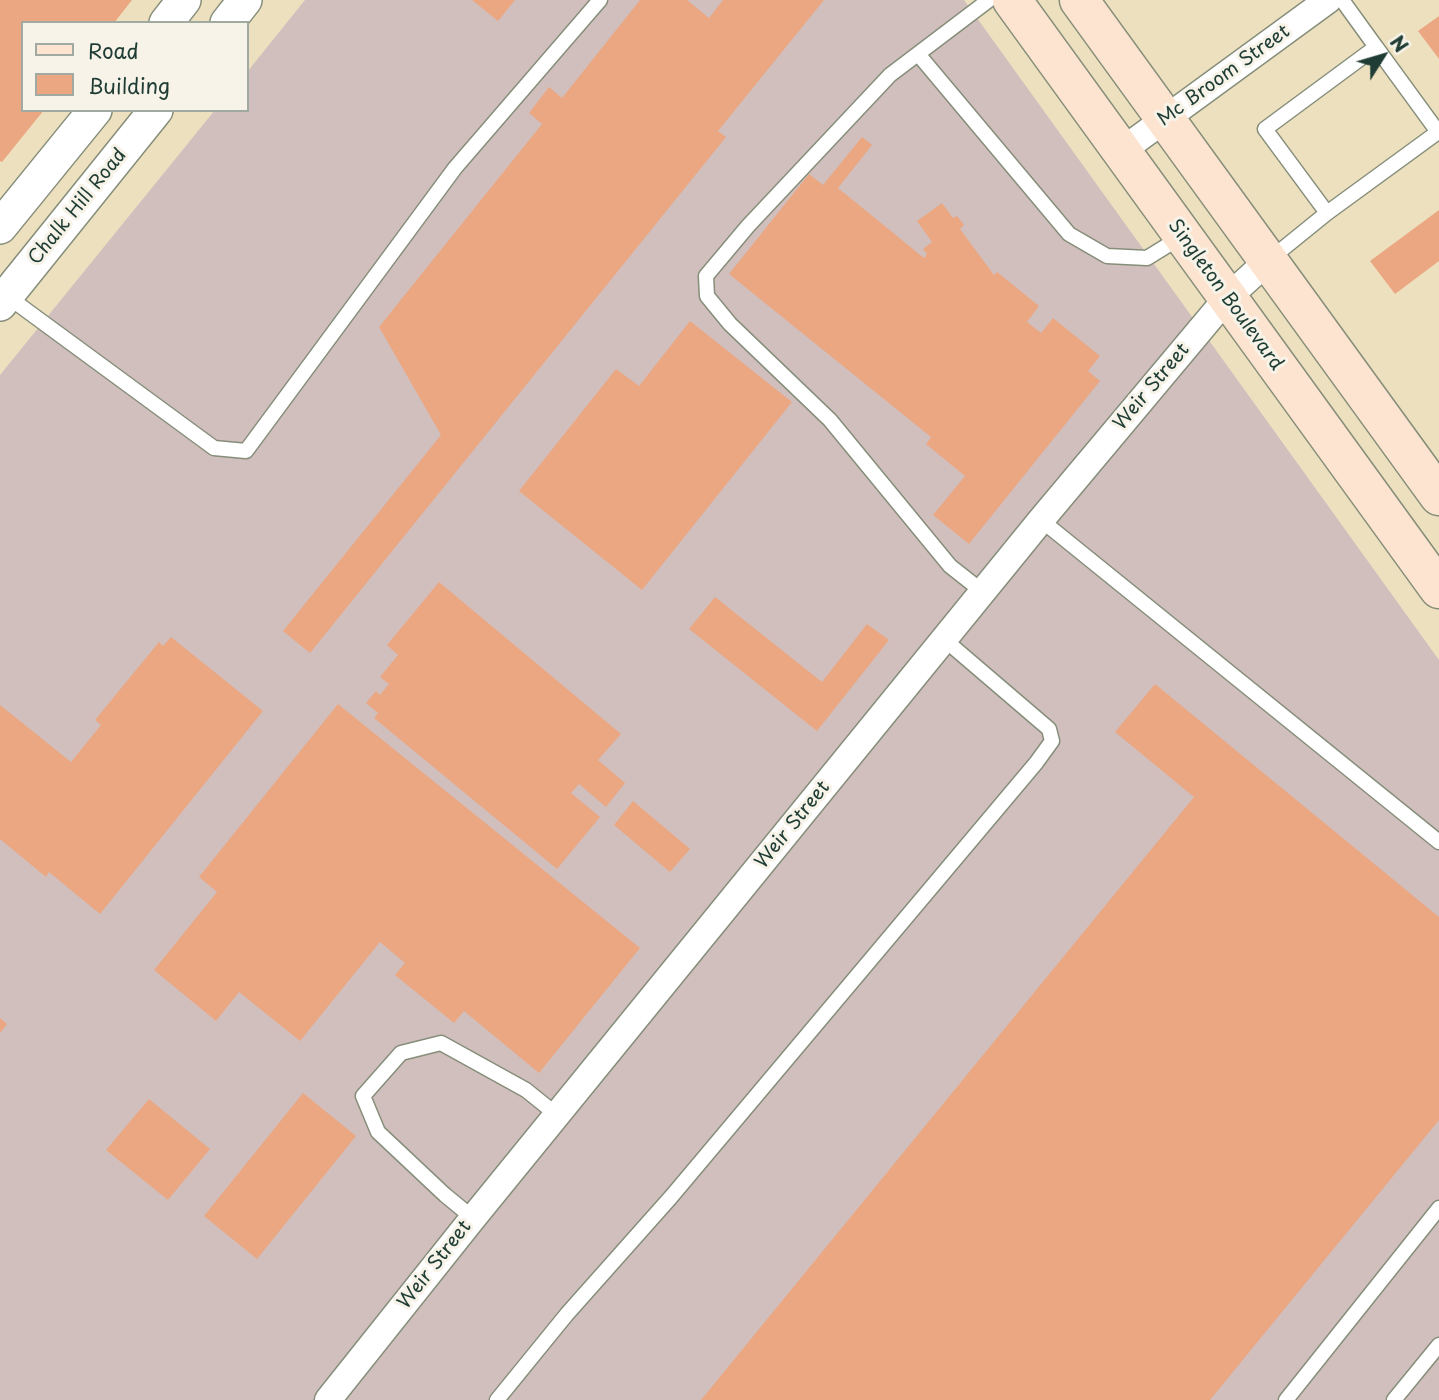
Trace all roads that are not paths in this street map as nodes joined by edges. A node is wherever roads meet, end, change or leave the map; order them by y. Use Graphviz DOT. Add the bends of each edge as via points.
graph roads {
  1 [pos="184,0"];
  2 [pos="245,0"];
  3 [pos="600,0"];
  4 [pos="989,0"];
  5 [pos="1012,0"];
  6 [pos="1079,0"];
  7 [pos="1328,0"];
  8 [pos="1342,0"];
  9 [pos="168,21"];
  10 [pos="229,21"];
  11 [pos="1376,47"];
  12 [pos="918,54"];
  13 [pos="93,112"];
  14 [pos="154,112"];
  15 [pos="1165,118"];
  16 [pos="1120,152"];
  17 [pos="1327,214"];
  18 [pos="0,227"];
  19 [pos="1182,237"];
  20 [pos="1269,260"];
  21 [pos="2,296"];
  22 [pos="1227,298"];
  23 [pos="1439,496"];
  24 [pos="1041,520"];
  25 [pos="1439,589"];
  26 [pos="983,592"];
  27 [pos="945,640"];
  28 [pos="1439,842"];
  29 [pos="556,1115"];
  30 [pos="1439,1208"];
  31 [pos="472,1218"];
  32 [pos="1439,1345"];
  33 [pos="328,1400"];
  34 [pos="497,1400"];
  35 [pos="1286,1400"];
  36 [pos="1394,1400"];
  1 -- 9 [label="street"];
  2 -- 10 [label="street"];
  3 -- 21 [label="lane" via="456,168 246,451 214,448"];
  4 -- 12 [label="lane"];
  5 -- 16 [label="main road, Singleton Boulevard"];
  6 -- 15 [label="main road"];
  7 -- 15 [label="street, Mc Broom Street"];
  8 -- 11 [label="lane"];
  11 -- 17 [label="lane" via="1265,129"];
  11 -- 17 [label="lane" via="1438,132"];
  12 -- 19 [label="lane" via="1069,234 1107,256 1147,258"];
  12 -- 26 [label="lane" via="890,75 748,226 706,276 707,296 830,420 950,566"];
  13 -- 18 [label="street"];
  14 -- 21 [label="street, Chalk Hill Road"];
  15 -- 16 [label="street, Mc Broom Street"];
  15 -- 20 [label="main road"];
  16 -- 19 [label="main road, Singleton Boulevard"];
  17 -- 20 [label="lane"];
  19 -- 22 [label="main road, Singleton Boulevard"];
  20 -- 22 [label="street, Weir Street"];
  20 -- 23 [label="main road"];
  22 -- 24 [label="street, Weir Street"];
  22 -- 25 [label="main road, Singleton Boulevard"];
  24 -- 26 [label="street, Weir Street"];
  24 -- 28 [label="lane"];
  26 -- 27 [label="street, Weir Street"];
  27 -- 29 [label="street, Weir Street"];
  27 -- 34 [label="lane" via="1049,729 1052,741"];
  29 -- 31 [label="street, Weir Street"];
  29 -- 31 [label="lane" via="526,1090 441,1043 401,1053 363,1096 378,1132"];
  30 -- 35 [label="lane"];
  31 -- 33 [label="street, Weir Street"];
  32 -- 36 [label="lane"];
}
